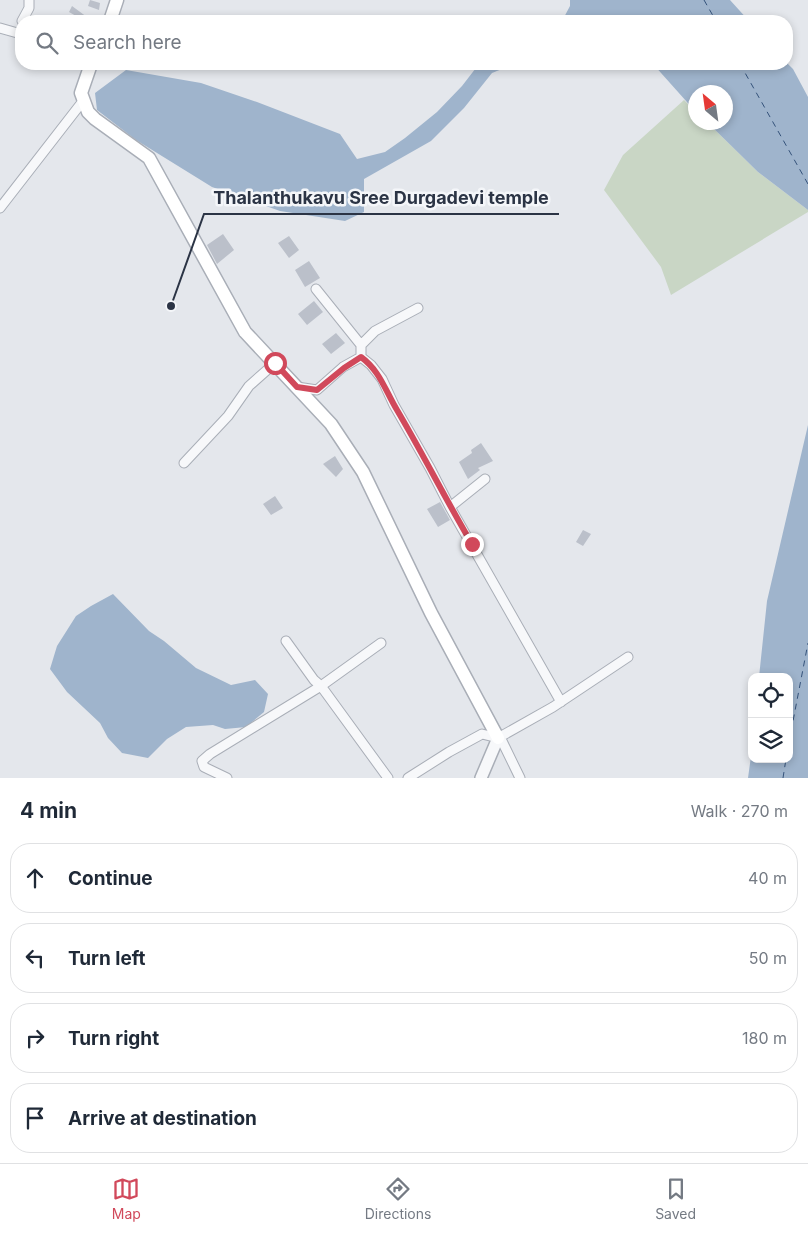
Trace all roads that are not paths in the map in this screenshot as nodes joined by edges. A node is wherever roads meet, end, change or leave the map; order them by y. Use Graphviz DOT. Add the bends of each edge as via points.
graph roads {
  1 [pos="29,0"];
  2 [pos="117,0"];
  3 [pos="25,15"];
  4 [pos="112,15"];
  5 [pos="0,28"];
  6 [pos="15,33"];
  7 [pos="90,70"];
  8 [pos="83,101"];
  9 [pos="0,208"];
  10 [pos="316,289"];
  11 [pos="418,308"];
  12 [pos="361,345"];
  13 [pos="361,357"];
  14 [pos="275,363"];
  15 [pos="297,387"];
  16 [pos="184,463"];
  17 [pos="485,479"];
  18 [pos="450,507"];
  19 [pos="286,640"];
  20 [pos="381,643"];
  21 [pos="628,657"];
  22 [pos="320,686"];
  23 [pos="561,702"];
  24 [pos="498,738"];
  25 [pos="227,778"];
  26 [pos="388,778"];
  27 [pos="408,778"];
  28 [pos="481,778"];
  29 [pos="520,778"];
  1 -- 3 [label="street"];
  2 -- 4 [label="main road"];
  5 -- 6 [label="street"];
  7 -- 8 [label="main road" via="81,93"];
  8 -- 9 [label="street"];
  8 -- 14 [label="main road" via="95,119 149,158 245,332"];
  10 -- 12 [label="street"];
  11 -- 12 [label="street" via="375,331"];
  12 -- 13 [label="street"];
  13 -- 15 [label="street" via="317,390"];
  13 -- 18 [label="street" via="382,379"];
  14 -- 15 [label="main road"];
  14 -- 16 [label="street" via="249,386 228,416"];
  15 -- 24 [label="main road" via="331,424 363,472 431,613"];
  17 -- 18 [label="street"];
  18 -- 23 [label="street"];
  19 -- 22 [label="street"];
  20 -- 22 [label="street"];
  21 -- 23 [label="street"];
  22 -- 25 [label="street" via="202,761 204,767"];
  22 -- 26 [label="street"];
  23 -- 24 [label="street"];
  24 -- 27 [label="street" via="482,734"];
  24 -- 28 [label="street"];
  24 -- 29 [label="street"];
}
